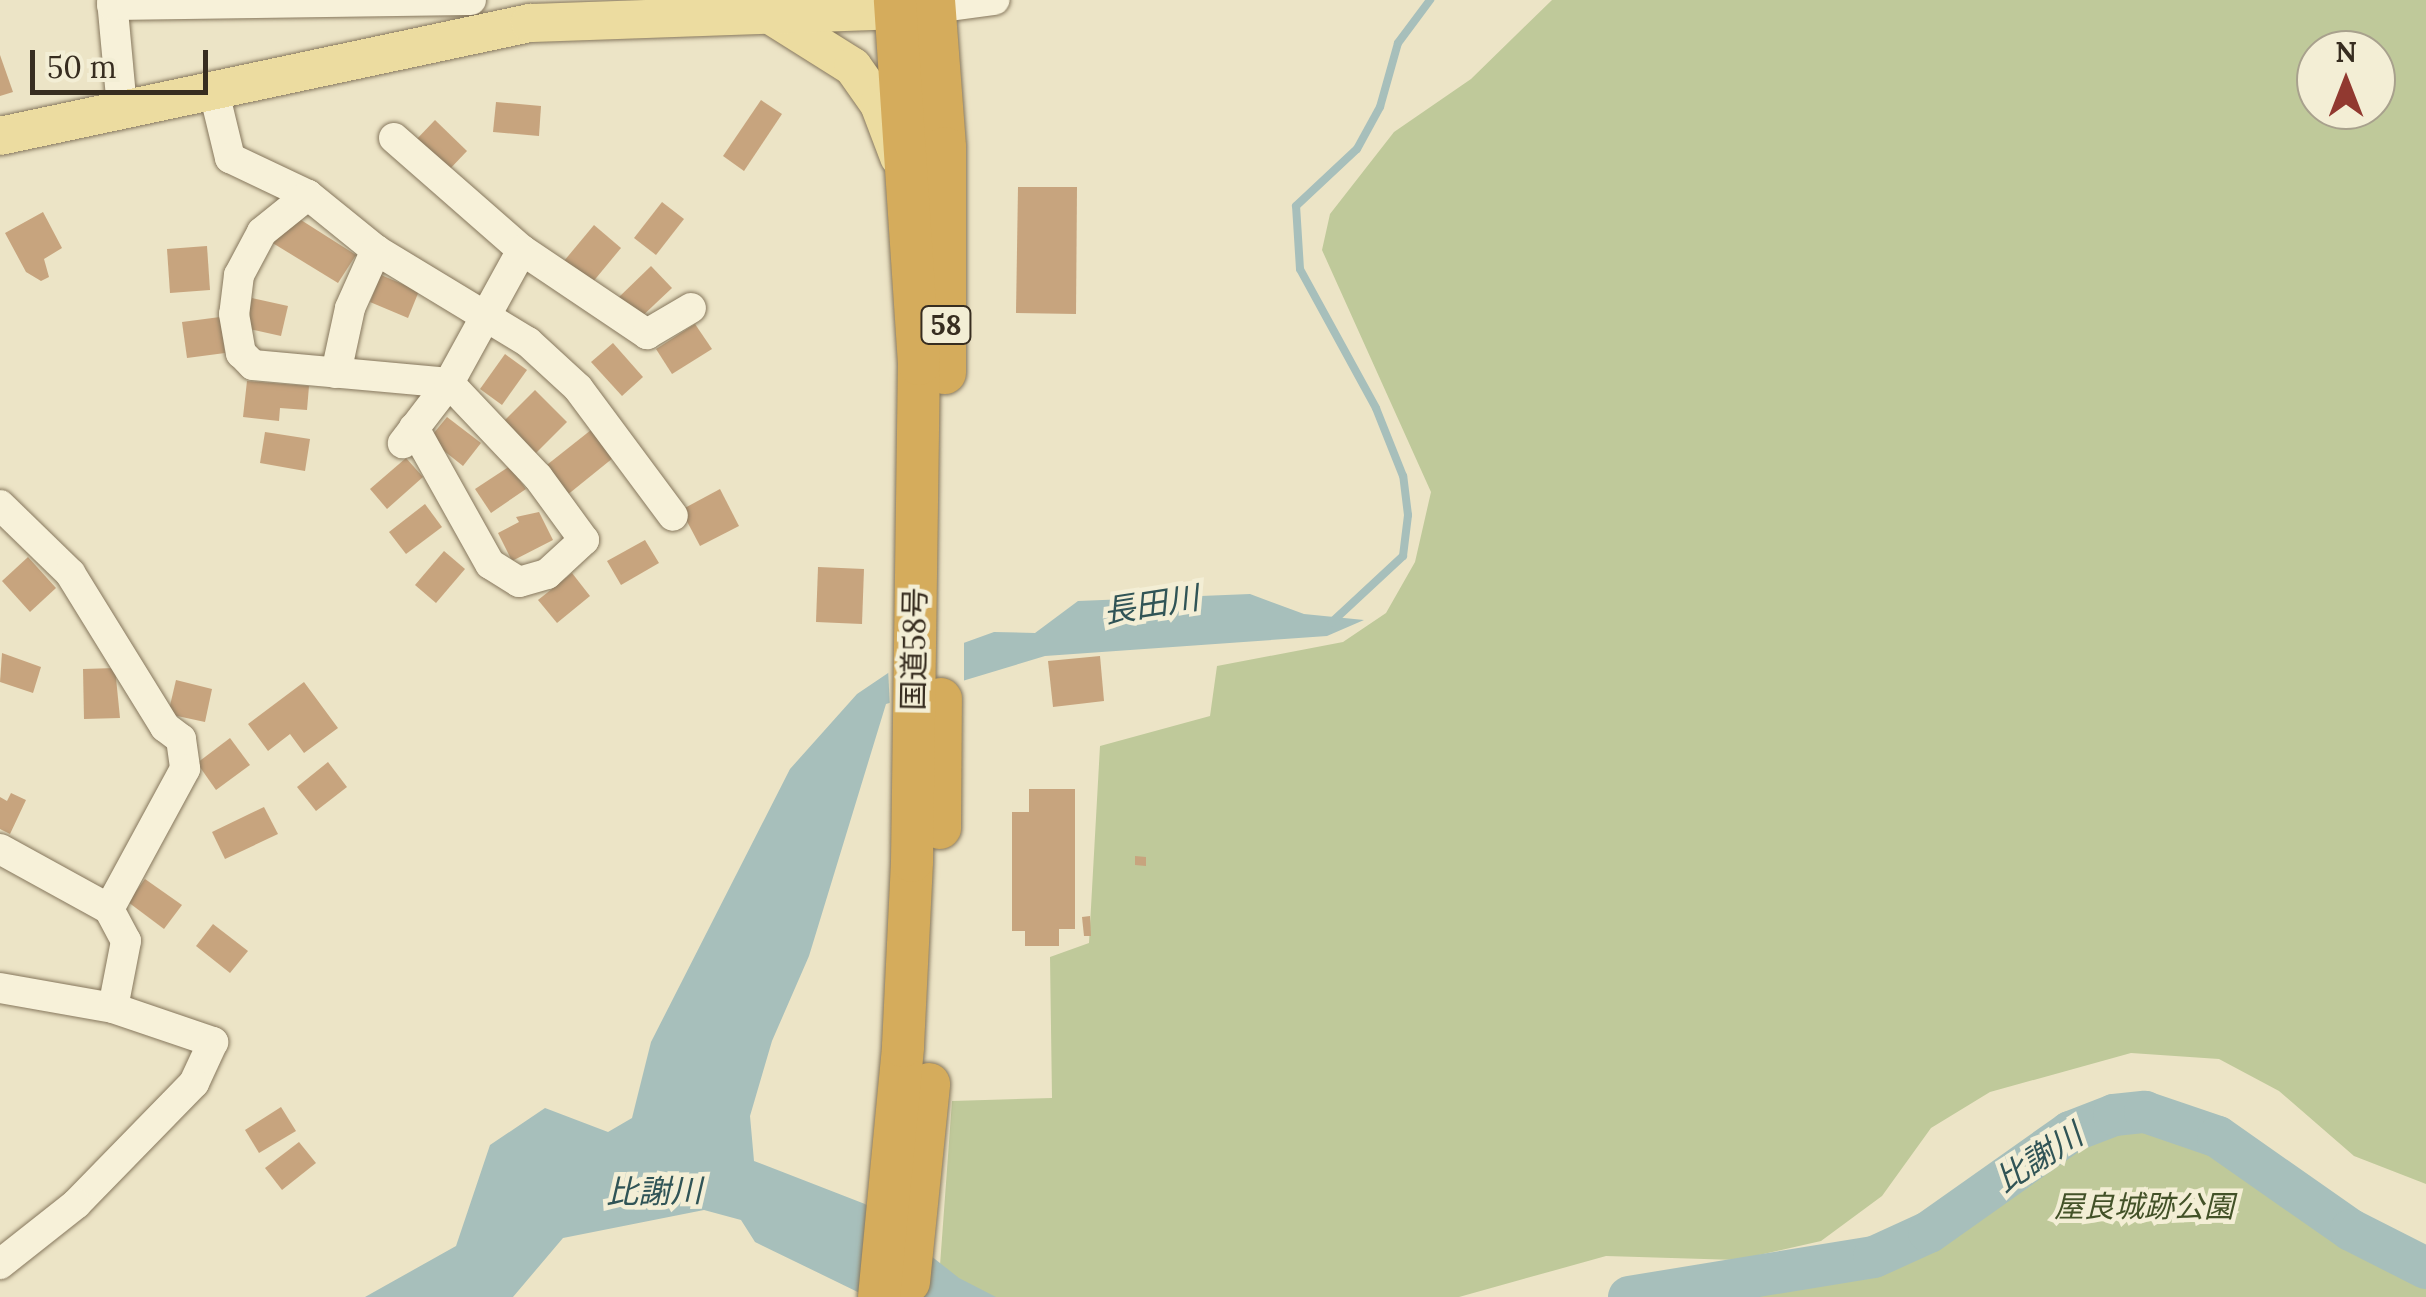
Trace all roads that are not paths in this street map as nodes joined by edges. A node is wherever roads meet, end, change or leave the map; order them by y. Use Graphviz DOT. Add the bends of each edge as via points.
graph roads {
  1 [pos="471,0"];
  2 [pos="994,0"];
  3 [pos="112,2"];
  4 [pos="337,3"];
  5 [pos="915,5"];
  6 [pos="529,11"];
  7 [pos="776,18"];
  8 [pos="214,92"];
  9 [pos="122,108"];
  10 [pos="0,136"];
  11 [pos="394,138"];
  12 [pos="910,187"];
  13 [pos="308,195"];
  14 [pos="376,250"];
  15 [pos="522,250"];
  16 [pos="691,308"];
  17 [pos="489,315"];
  18 [pos="336,373"];
  19 [pos="449,384"];
  20 [pos="0,505"];
  21 [pos="673,516"];
  22 [pos="927,646"];
  23 [pos="0,849"];
  24 [pos="110,909"];
  25 [pos="0,988"];
  26 [pos="113,1008"];
  27 [pos="902,1206"];
  28 [pos="0,1264"];
  29 [pos="879,1297"];
  30 [pos="908,1297"];
  1 -- 4 [label="street"];
  2 -- 5 [label="street"];
  3 -- 4 [label="street"];
  3 -- 9 [label="street"];
  5 -- 7 [label="main road"];
  5 -- 12 [label="highway, 国道58号 / 58"];
  5 -- 22 [label="highway, 国道58号 / 58" via="947,303"];
  6 -- 7 [label="main road"];
  6 -- 8 [label="main road"];
  7 -- 12 [label="main road" via="853,67 879,104"];
  8 -- 9 [label="main road"];
  8 -- 13 [label="street" via="230,158"];
  9 -- 10 [label="main road"];
  11 -- 15 [label="street"];
  12 -- 22 [label="highway, 国道58号 / 58"];
  13 -- 14 [label="street"];
  13 -- 18 [label="street" via="262,232 239,275 234,314 241,353 253,365"];
  14 -- 17 [label="street"];
  14 -- 18 [label="street" via="350,308"];
  15 -- 16 [label="street" via="647,334"];
  15 -- 17 [label="street"];
  17 -- 19 [label="street"];
  17 -- 21 [label="street" via="578,388"];
  18 -- 19 [label="street"];
  19 -- 19 [label="street" via="409,436 490,564 519,582 547,574 584,540 538,477"];
  20 -- 24 [label="street" via="70,573 165,727 181,739 185,768"];
  22 -- 27 [label="highway, 国道58号 / 58" via="932,1049"];
  23 -- 24 [label="street"];
  24 -- 26 [label="street" via="126,941"];
  25 -- 26 [label="street"];
  26 -- 28 [label="street" via="213,1042 194,1083 76,1204"];
  27 -- 29 [label="highway, 国道58号 / 58"];
  27 -- 30 [label="highway, 国道58号 / 58"];
}
